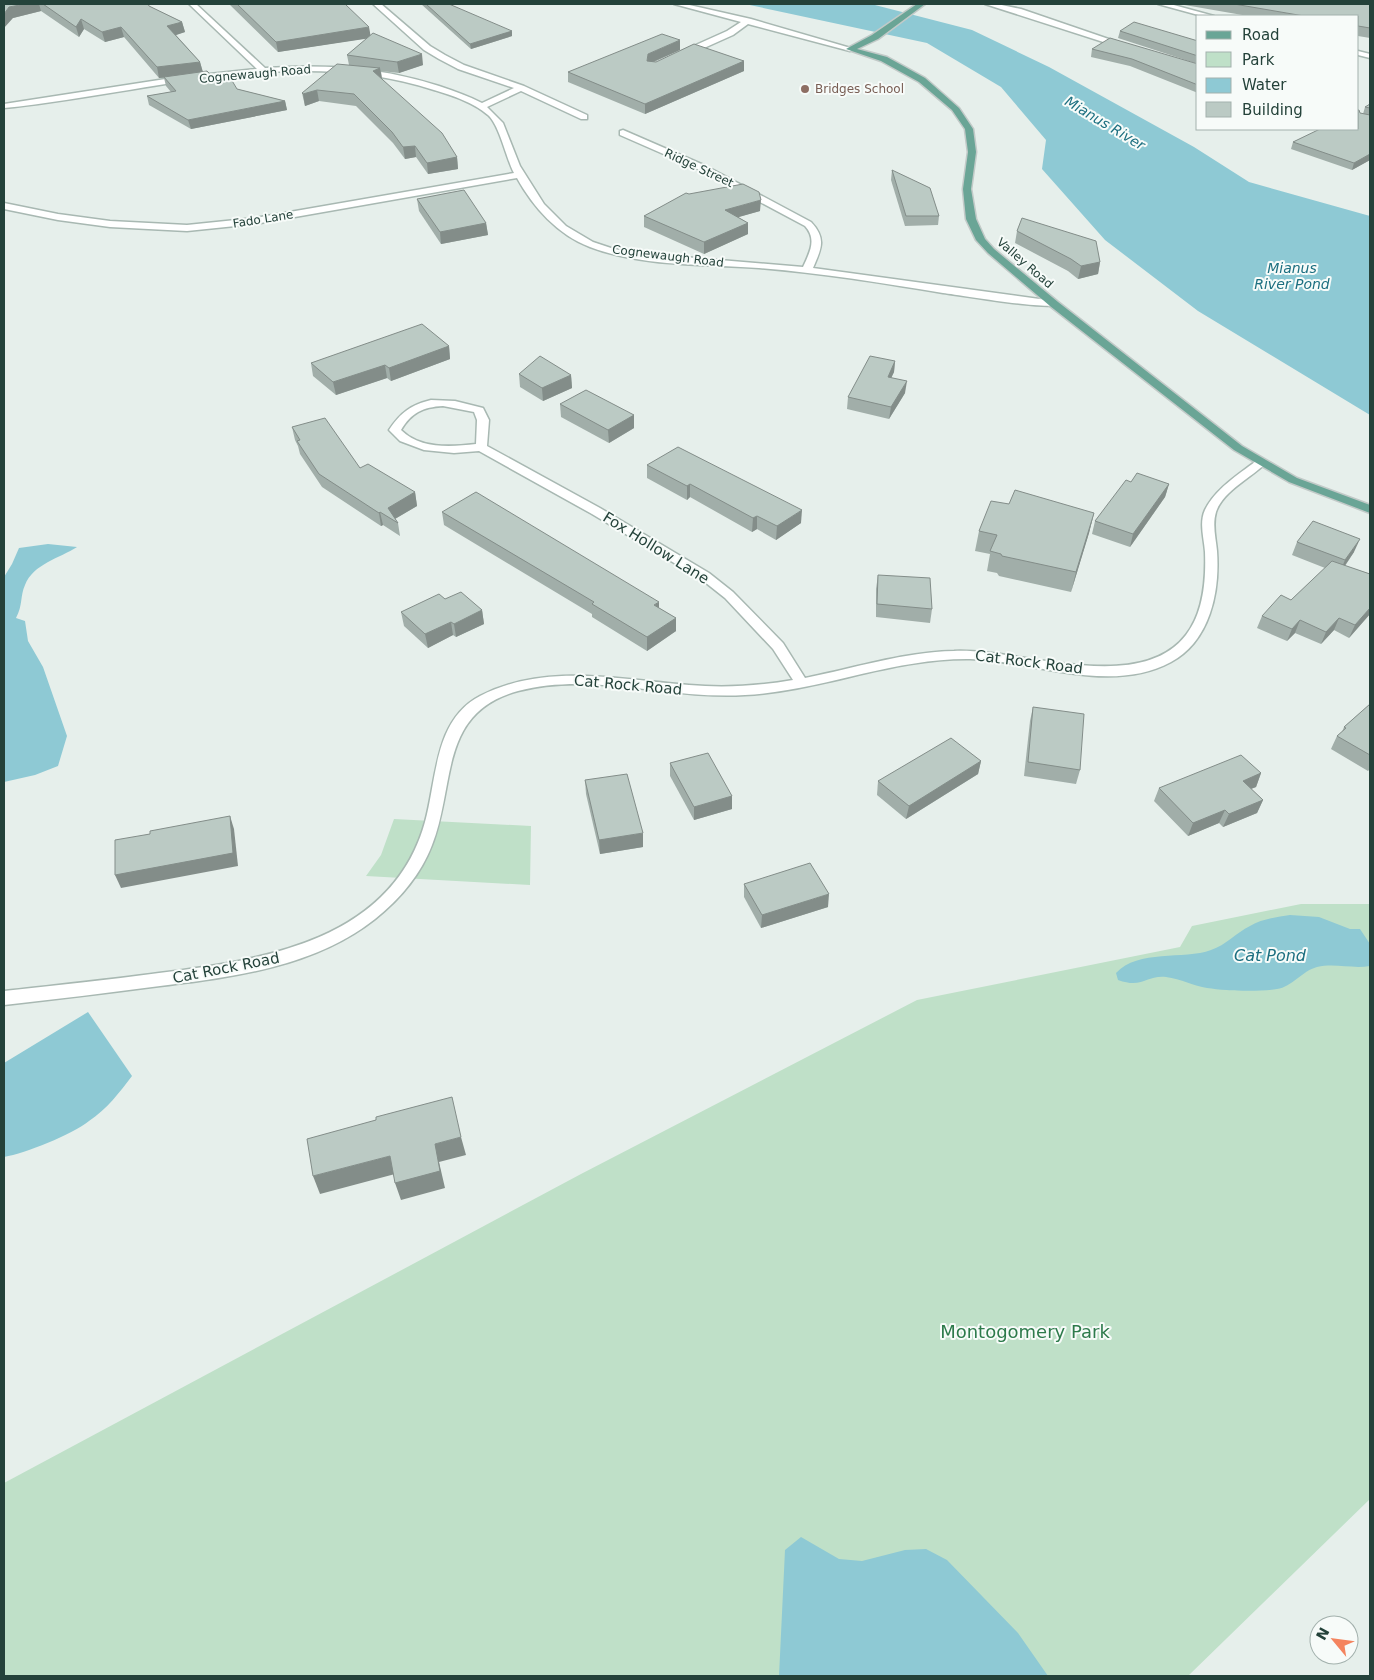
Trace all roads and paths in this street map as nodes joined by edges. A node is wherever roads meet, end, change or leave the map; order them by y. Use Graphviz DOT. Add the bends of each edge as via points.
graph roads {
  1 [pos="192,4"];
  2 [pos="377,4"];
  3 [pos="677,4"];
  4 [pos="989,4"];
  5 [pos="1020,4"];
  6 [pos="1162,4"];
  7 [pos="918,6"];
  8 [pos="1206,15"];
  9 [pos="1046,20"];
  10 [pos="748,21"];
  11 [pos="850,50"];
  12 [pos="1136,50"];
  13 [pos="675,57"];
  14 [pos="264,71"];
  15 [pos="521,88"];
  16 [pos="4,106"];
  17 [pos="482,106"];
  18 [pos="584,117"];
  19 [pos="623,133"];
  20 [pos="520,175"];
  21 [pos="4,206"];
  22 [pos="807,270"];
  23 [pos="1054,304"];
  24 [pos="482,447"];
  25 [pos="1260,463"];
  26 [pos="1370,510"];
  27 [pos="802,683"];
  28 [pos="4,998"];
  1 -- 14 [label="street"];
  2 -- 15 [label="street" via="427,48 442,57"];
  3 -- 10 [label="street, Valley Road"];
  4 -- 9 [label="street"];
  5 -- 9 [label="street"];
  6 -- 8 [label="street"];
  7 -- 11 [label="main road" via="875,37"];
  9 -- 12 [label="street"];
  10 -- 11 [label="street, Valley Road"];
  10 -- 13 [label="street"];
  11 -- 23 [label="main road, Valley Road" via="884,59 922,80 955,108 969,129 972,152 967,189 971,219 981,240"];
  14 -- 16 [label="street, Cognewaugh Road"];
  14 -- 17 [label="street, Cognewaugh Road" via="323,69 380,73 430,84"];
  15 -- 17 [label="street"];
  15 -- 18 [label="street"];
  17 -- 20 [label="street, Cognewaugh Road" via="502,125 508,150"];
  19 -- 22 [label="street, Ridge Street" via="703,168 808,224 816,231 818,241"];
  20 -- 21 [label="street, Fado Lane" via="255,221 188,228 110,224"];
  20 -- 22 [label="street, Cognewaugh Road" via="543,211 564,230 590,244 661,258"];
  22 -- 23 [label="street, Cognewaugh Road"];
  23 -- 25 [label="main road, Valley Road"];
  24 -- 24 [label="street" via="454,450 424,447 404,439 395,430 401,417 416,406 458,404 479,410 483,420"];
  24 -- 27 [label="street, Fox Hollow Lane" via="705,576 729,595 778,646"];
  25 -- 26 [label="main road, Valley Road" via="1293,480"];
  25 -- 27 [label="street, Cat Rock Road" via="1228,490 1210,512 1209,603 1199,628 1186,645 1166,659 1150,665 1104,670 992,656 945,655"];
  27 -- 28 [label="street, Cat Rock Road" via="759,690 713,692 599,681 547,680 498,693 475,705 455,728 442,768 429,832 405,879 365,918 336,936 268,962 225,971"];
}
